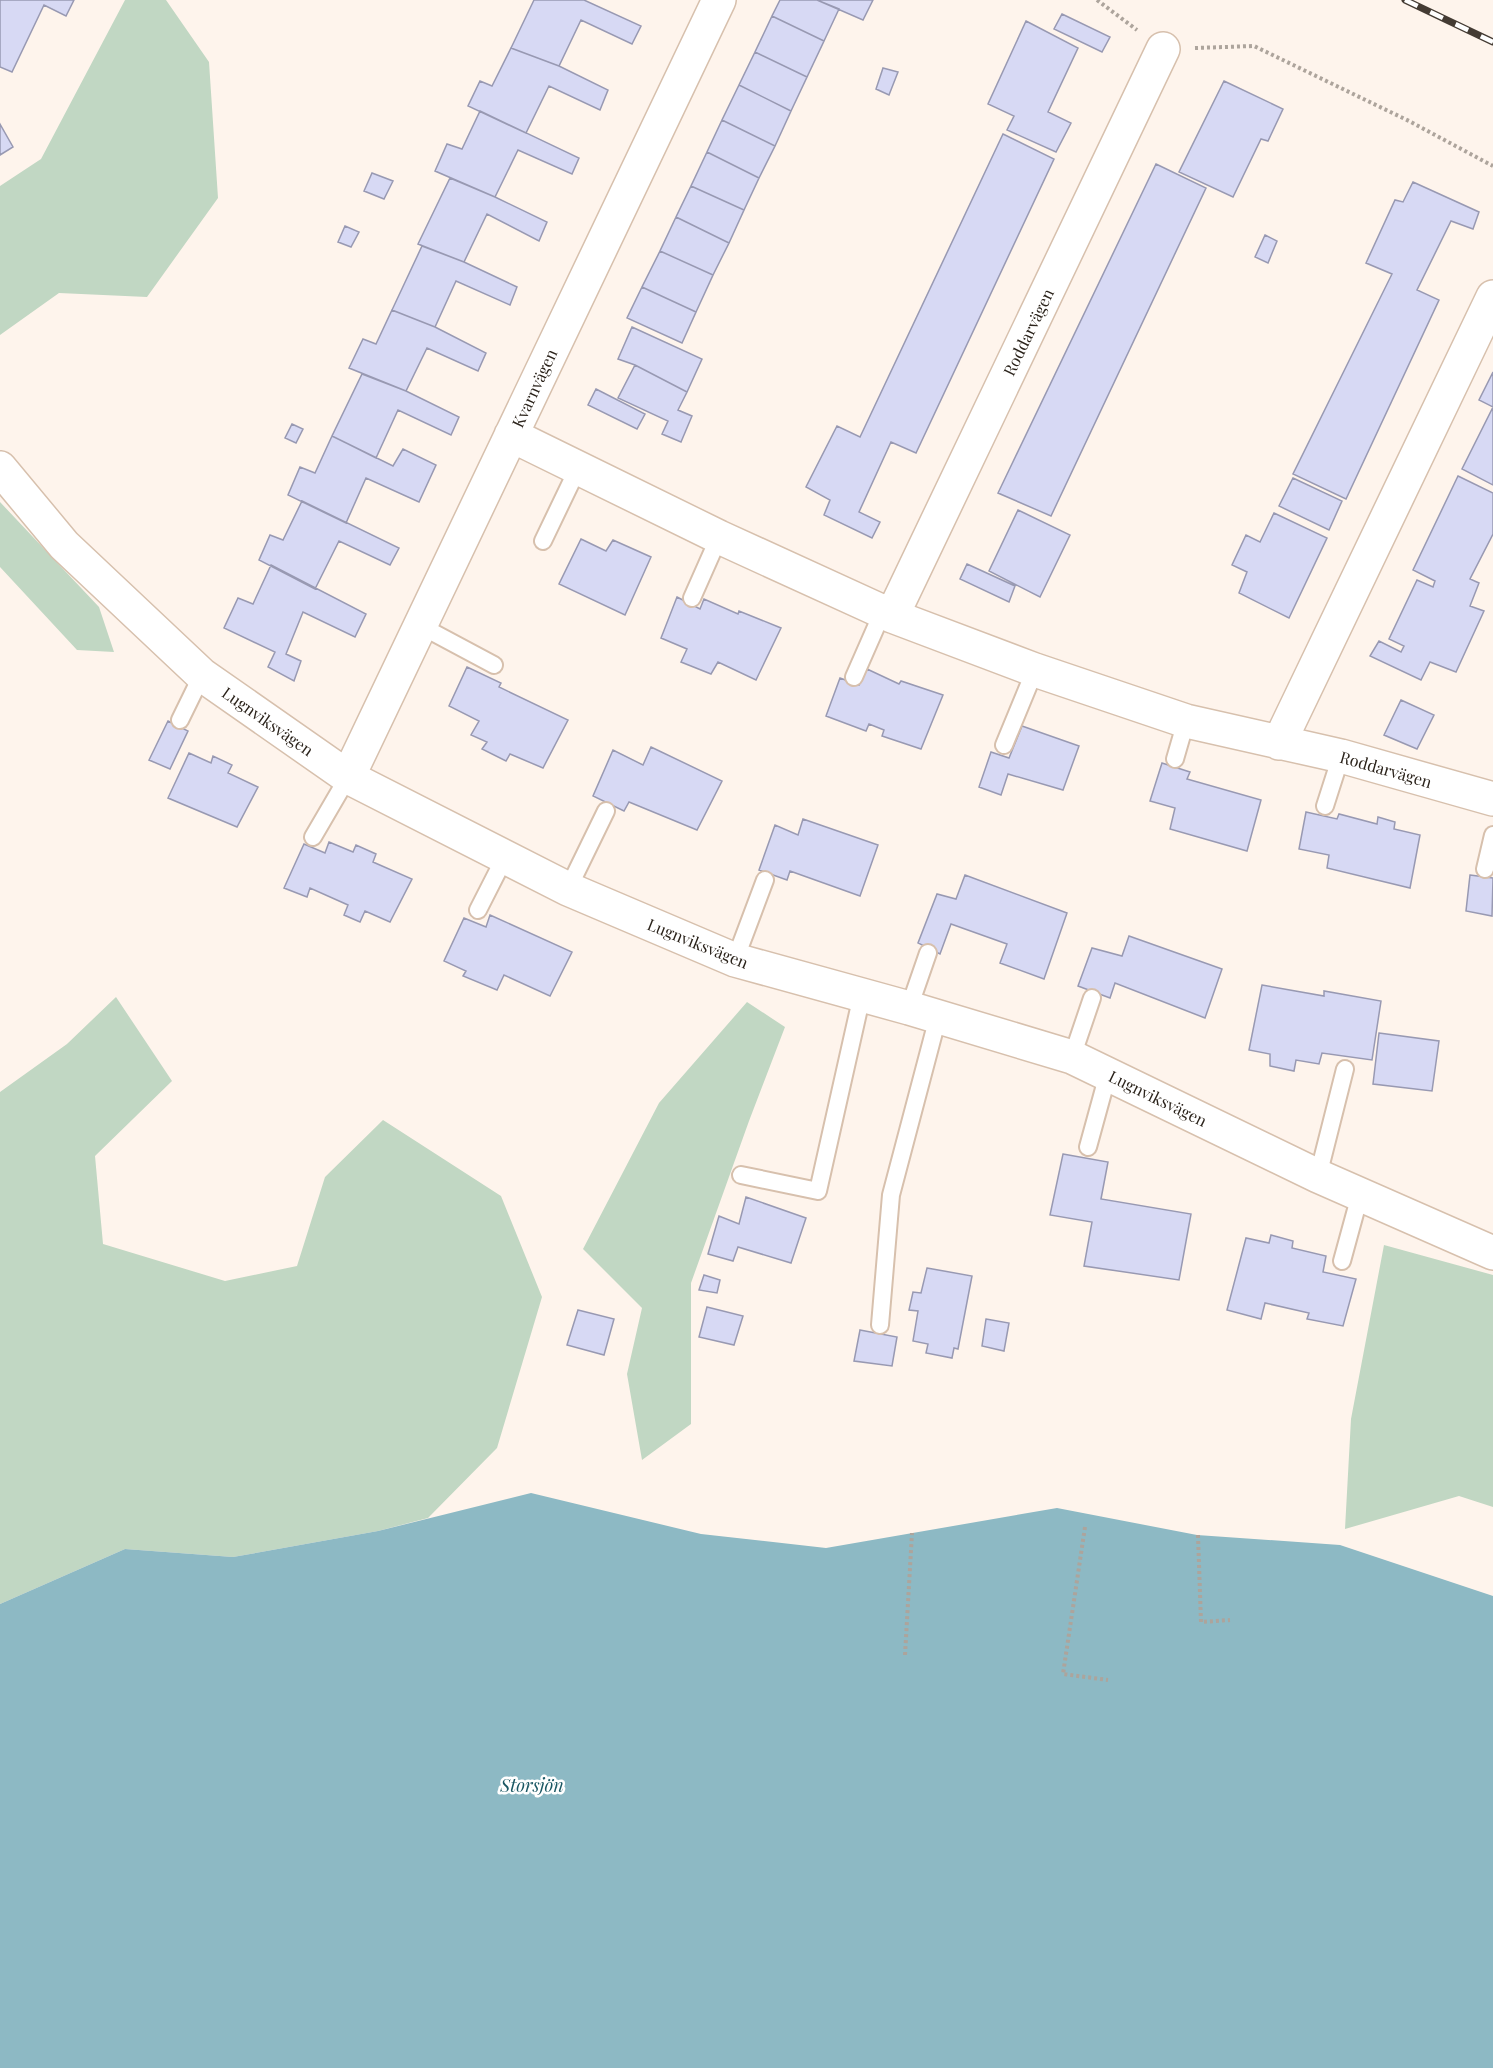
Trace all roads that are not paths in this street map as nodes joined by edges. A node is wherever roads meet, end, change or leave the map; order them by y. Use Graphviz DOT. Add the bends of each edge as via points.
graph roads {
  1 [pos="719,0"];
  2 [pos="1163,49"];
  3 [pos="1493,297"];
  4 [pos="511,435"];
  5 [pos="0,468"];
  6 [pos="578,468"];
  7 [pos="719,537"];
  8 [pos="543,541"];
  9 [pos="692,598"];
  10 [pos="887,614"];
  11 [pos="421,626"];
  12 [pos="494,665"];
  13 [pos="1035,670"];
  14 [pos="201,675"];
  15 [pos="854,676"];
  16 [pos="180,720"];
  17 [pos="1186,721"];
  18 [pos="1279,743"];
  19 [pos="1004,745"];
  20 [pos="1341,756"];
  21 [pos="1175,759"];
  22 [pos="348,777"];
  23 [pos="1493,800"];
  24 [pos="1325,806"];
  25 [pos="606,812"];
  26 [pos="1493,835"];
  27 [pos="313,837"];
  28 [pos="505,857"];
  29 [pos="1485,869"];
  30 [pos="765,880"];
  31 [pos="568,889"];
  32 [pos="478,910"];
  33 [pos="928,953"];
  34 [pos="735,960"];
  35 [pos="862,995"];
  36 [pos="1092,998"];
  37 [pos="923,1012"];
  38 [pos="1072,1057"];
  39 [pos="1345,1069"];
  40 [pos="1108,1074"];
  41 [pos="1088,1147"];
  42 [pos="741,1175"];
  43 [pos="1318,1176"];
  44 [pos="1360,1195"];
  45 [pos="1493,1253"];
  46 [pos="1342,1261"];
  47 [pos="880,1325"];
  1 -- 4 [label="street, Kvarnvägen"];
  2 -- 10 [label="street, Roddarvägen"];
  3 -- 18 [label="street"];
  4 -- 6 [label="street, Roddarvägen"];
  4 -- 11 [label="street, Kvarnvägen"];
  5 -- 14 [label="street, Lugnviksvägen" via="64,545"];
  6 -- 7 [label="street, Roddarvägen"];
  6 -- 8 [label="lane"];
  7 -- 9 [label="lane"];
  7 -- 10 [label="street, Roddarvägen"];
  10 -- 13 [label="street, Roddarvägen"];
  10 -- 15 [label="lane"];
  11 -- 12 [label="lane"];
  11 -- 22 [label="street, Kvarnvägen"];
  13 -- 17 [label="street, Roddarvägen"];
  13 -- 19 [label="lane"];
  14 -- 16 [label="lane"];
  14 -- 22 [label="street, Lugnviksvägen"];
  17 -- 18 [label="street, Roddarvägen"];
  17 -- 21 [label="lane"];
  18 -- 20 [label="street, Roddarvägen"];
  20 -- 23 [label="street, Roddarvägen"];
  20 -- 24 [label="lane"];
  22 -- 27 [label="lane"];
  22 -- 28 [label="street, Lugnviksvägen"];
  25 -- 31 [label="lane"];
  26 -- 29 [label="lane"];
  28 -- 31 [label="street, Lugnviksvägen"];
  28 -- 32 [label="lane"];
  30 -- 34 [label="lane"];
  31 -- 34 [label="street, Lugnviksvägen"];
  33 -- 37 [label="lane"];
  34 -- 35 [label="street, Lugnviksvägen"];
  35 -- 37 [label="street, Lugnviksvägen"];
  35 -- 42 [label="lane" via="818,1191"];
  36 -- 38 [label="lane"];
  37 -- 38 [label="street, Lugnviksvägen"];
  37 -- 47 [label="lane" via="891,1195"];
  38 -- 40 [label="street, Lugnviksvägen"];
  39 -- 43 [label="lane"];
  40 -- 41 [label="lane"];
  40 -- 43 [label="street, Lugnviksvägen"];
  43 -- 44 [label="street, Lugnviksvägen"];
  44 -- 45 [label="street, Lugnviksvägen"];
  44 -- 46 [label="lane"];
}
